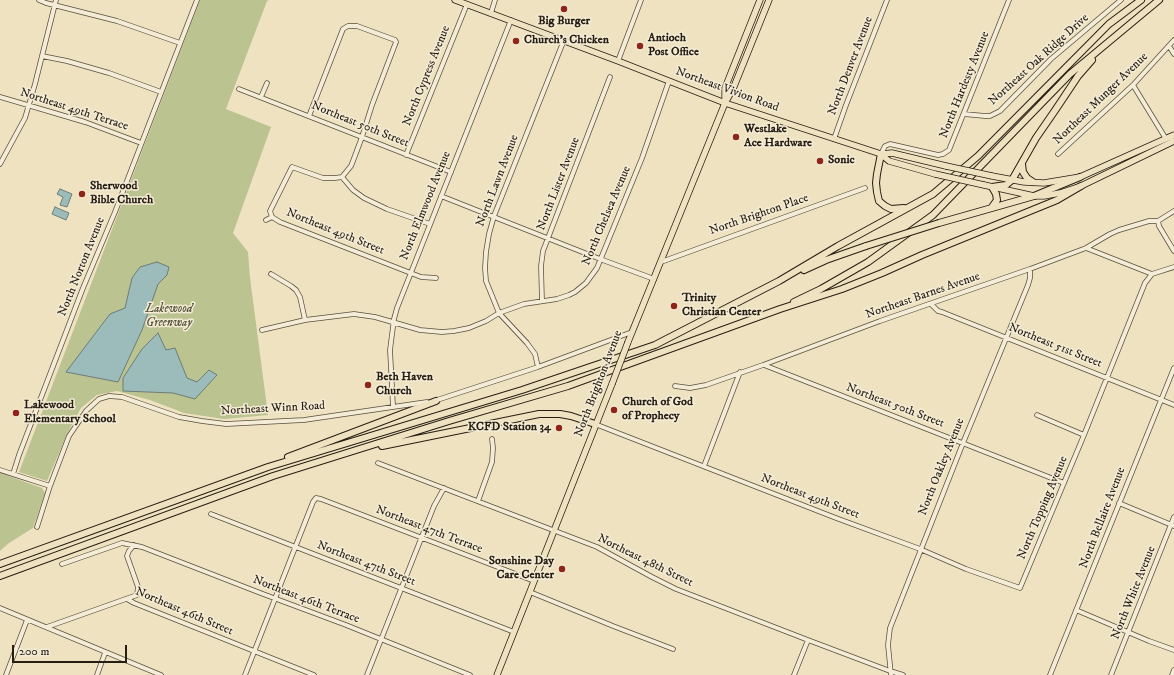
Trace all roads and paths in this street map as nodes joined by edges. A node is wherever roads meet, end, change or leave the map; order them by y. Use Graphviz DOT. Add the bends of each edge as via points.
graph roads {
  1 [pos="39,0"];
  2 [pos="197,0"];
  3 [pos="455,0"];
  4 [pos="495,0"];
  5 [pos="641,0"];
  6 [pos="760,0"];
  7 [pos="769,0"];
  8 [pos="888,0"];
  9 [pos="1009,0"];
  10 [pos="1121,0"];
  11 [pos="1141,0"];
  12 [pos="1160,0"];
  13 [pos="55,2"];
  14 [pos="467,4"];
  15 [pos="491,13"];
  16 [pos="511,20"];
  17 [pos="564,40"];
  18 [pos="1174,40"];
  19 [pos="180,43"];
  20 [pos="1169,46"];
  21 [pos="1102,47"];
  22 [pos="1174,54"];
  23 [pos="42,56"];
  24 [pos="618,61"];
  25 [pos="610,77"];
  26 [pos="669,81"];
  27 [pos="267,83"];
  28 [pos="1132,86"];
  29 [pos="239,89"];
  30 [pos="161,92"];
  31 [pos="0,97"];
  32 [pos="261,97"];
  33 [pos="725,102"];
  34 [pos="29,106"];
  35 [pos="964,114"];
  36 [pos="309,116"];
  37 [pos="1174,135"];
  38 [pos="362,138"];
  39 [pos="834,139"];
  40 [pos="1166,139"];
  41 [pos="1174,141"];
  42 [pos="141,143"];
  43 [pos="2,154"];
  44 [pos="881,154"];
  45 [pos="1058,154"];
  46 [pos="406,155"];
  47 [pos="0,164"];
  48 [pos="1022,164"];
  49 [pos="451,172"];
  50 [pos="342,177"];
  51 [pos="1080,177"];
  52 [pos="1012,180"];
  53 [pos="1033,182"];
  54 [pos="1081,186"];
  55 [pos="992,187"];
  56 [pos="865,188"];
  57 [pos="442,196"];
  58 [pos="1034,196"];
  59 [pos="911,206"];
  60 [pos="992,207"];
  61 [pos="1174,211"];
  62 [pos="494,216"];
  63 [pos="272,217"];
  64 [pos="266,220"];
  65 [pos="1158,221"];
  66 [pos="430,224"];
  67 [pos="548,238"];
  68 [pos="1086,248"];
  69 [pos="1174,251"];
  70 [pos="600,260"];
  71 [pos="661,262"];
  72 [pos="1174,266"];
  73 [pos="1030,269"];
  74 [pos="410,273"];
  75 [pos="271,274"];
  76 [pos="1152,274"];
  77 [pos="436,278"];
  78 [pos="654,279"];
  79 [pos="779,281"];
  80 [pos="542,301"];
  81 [pos="931,304"];
  82 [pos="780,309"];
  83 [pos="499,313"];
  84 [pos="305,320"];
  85 [pos="394,322"];
  86 [pos="262,330"];
  87 [pos="632,332"];
  88 [pos="1006,338"];
  89 [pos="764,365"];
  90 [pos="538,367"];
  91 [pos="1174,368"];
  92 [pos="740,372"];
  93 [pos="1107,378"];
  94 [pos="675,386"];
  95 [pos="1161,399"];
  96 [pos="436,401"];
  97 [pos="1174,405"];
  98 [pos="393,406"];
  99 [pos="1037,416"];
  100 [pos="595,424"];
  101 [pos="1084,435"];
  102 [pos="492,439"];
  103 [pos="963,443"];
  104 [pos="354,451"];
  105 [pos="378,462"];
  106 [pos="704,466"];
  107 [pos="268,467"];
  108 [pos="0,470"];
  109 [pos="13,474"];
  110 [pos="1064,483"];
  111 [pos="50,486"];
  112 [pos="444,488"];
  113 [pos="478,501"];
  114 [pos="1119,503"];
  115 [pos="211,514"];
  116 [pos="1174,517"];
  117 [pos="1172,525"];
  118 [pos="37,527"];
  119 [pos="554,531"];
  120 [pos="421,538"];
  121 [pos="134,545"];
  122 [pos="296,547"];
  123 [pos="920,549"];
  124 [pos="0,564"];
  125 [pos="62,564"];
  126 [pos="0,576"];
  127 [pos="534,581"];
  128 [pos="1019,587"];
  129 [pos="402,588"];
  130 [pos="530,592"];
  131 [pos="127,599"];
  132 [pos="275,599"];
  133 [pos="0,608"];
  134 [pos="1076,610"];
  135 [pos="27,620"];
  136 [pos="46,628"];
  137 [pos="514,632"];
  138 [pos="1129,632"];
  139 [pos="381,640"];
  140 [pos="808,640"];
  141 [pos="673,649"];
  142 [pos="1174,650"];
  143 [pos="254,652"];
  144 [pos="105,653"];
  145 [pos="1174,670"];
  146 [pos="890,673"];
  147 [pos="6,675"];
  148 [pos="97,675"];
  149 [pos="161,675"];
  150 [pos="245,675"];
  151 [pos="314,675"];
  152 [pos="367,675"];
  153 [pos="470,675"];
  154 [pos="497,675"];
  155 [pos="794,675"];
  156 [pos="903,675"];
  157 [pos="1050,675"];
  158 [pos="1111,675"];
  159 [pos="1172,675"];
  1 -- 13 [label="street"];
  2 -- 19 [label="street, North Norton Avenue"];
  3 -- 14 [label="main road, Northeast Vivion Road"];
  4 -- 15 [label="street"];
  5 -- 24 [label="street"];
  6 -- 33 [label="main road, North Brighton Avenue" via="725,88"];
  7 -- 33 [label="main road, North Brighton Avenue" via="733,89"];
  8 -- 39 [label="street, North Denver Avenue"];
  9 -- 35 [label="street, North Hardesty Avenue"];
  10 -- 35 [label="street, Northeast Oak Ridge Drive" via="1051,59 1000,111 990,116"];
  11 -- 59 [label="highway" via="1109,24 978,156 933,194"];
  12 -- 21 [label="highway"];
  13 -- 19 [label="street"];
  13 -- 23 [label="street"];
  14 -- 15 [label="main road, Northeast Vivion Road"];
  14 -- 46 [label="street, North Cypress Avenue"];
  15 -- 16 [label="main road, Northeast Vivion Road"];
  16 -- 17 [label="main road, Northeast Vivion Road"];
  16 -- 49 [label="street, North Elmwood Avenue"];
  17 -- 24 [label="main road, Northeast Vivion Road"];
  17 -- 62 [label="street, North Lawn Avenue"];
  18 -- 20 [label="street, Northeast Munger Avenue"];
  19 -- 30 [label="street, North Norton Avenue"];
  20 -- 22 [label="street"];
  20 -- 28 [label="street, Northeast Munger Avenue"];
  21 -- 48 [label="highway" via="1073,83 1036,138"];
  21 -- 82 [label="highway" via="1070,74 933,215 868,262"];
  23 -- 30 [label="street" via="109,73"];
  23 -- 34 [label="street"];
  24 -- 26 [label="main road, Northeast Vivion Road"];
  25 -- 67 [label="street, North Lister Avenue"];
  26 -- 33 [label="main road, Northeast Vivion Road"];
  26 -- 70 [label="street, North Chelsea Avenue" via="642,158"];
  27 -- 32 [label="street"];
  28 -- 40 [label="street"];
  28 -- 45 [label="street, Northeast Munger Avenue"];
  29 -- 32 [label="street, Northeast 50th Street"];
  30 -- 42 [label="street, North Norton Avenue"];
  31 -- 34 [label="street, Northeast 49th Terrace"];
  32 -- 36 [label="street, Northeast 50th Street"];
  33 -- 39 [label="main road, Northeast Vivion Road"];
  33 -- 71 [label="main road, North Brighton Avenue"];
  34 -- 42 [label="street, Northeast 49th Terrace" via="85,122"];
  34 -- 43 [label="street" via="25,118"];
  35 -- 44 [label="street, North Hardesty Avenue" via="946,153 938,155 890,144 885,146"];
  36 -- 38 [label="street, Northeast 50th Street"];
  36 -- 38 [label="street" via="343,29 357,26 398,41 372,105"];
  37 -- 40 [label="main road, Northeast Vivion Road"];
  38 -- 46 [label="street, Northeast 50th Street"];
  38 -- 50 [label="street" via="351,166"];
  39 -- 44 [label="main road, Northeast Vivion Road"];
  40 -- 51 [label="main road, Northeast Vivion Road"];
  41 -- 54 [label="main road, Northeast Vivion Road"];
  42 -- 109 [label="street, North Norton Avenue"];
  43 -- 47 [label="street"];
  44 -- 52 [label="main road, Northeast Vivion Road, bridge" via="892,153"];
  44 -- 55 [label="main road, Northeast Vivion Road, bridge" via="889,161"];
  44 -- 59 [label="highway" via="876,183 879,201 891,209"];
  46 -- 49 [label="street, Northeast 50th Street"];
  48 -- 52 [label="highway"];
  48 -- 53 [label="highway" via="1023,172"];
  49 -- 57 [label="street, North Elmwood Avenue"];
  50 -- 63 [label="street" via="323,178 292,167 270,211"];
  50 -- 66 [label="street" via="364,198"];
  51 -- 53 [label="main road, Northeast Vivion Road" via="1055,182"];
  51 -- 58 [label="highway"];
  52 -- 53 [label="main road, Northeast Vivion Road"];
  52 -- 55 [label="highway" via="1006,185"];
  54 -- 58 [label="main road, Northeast Vivion Road" via="1060,193"];
  54 -- 82 [label="highway" via="1057,200 862,282"];
  55 -- 58 [label="main road, Northeast Vivion Road"];
  55 -- 60 [label="highway" via="997,200"];
  56 -- 71 [label="street, North Brighton Place"];
  57 -- 62 [label="street"];
  57 -- 66 [label="street, North Elmwood Avenue"];
  58 -- 60 [label="highway"];
  59 -- 79 [label="highway"];
  60 -- 79 [label="highway, bridge" via="866,246"];
  61 -- 65 [label="street, Northeast Barnes Avenue"];
  62 -- 67 [label="street"];
  62 -- 83 [label="street, North Lawn Avenue" via="487,243 485,276"];
  63 -- 64 [label="street"];
  63 -- 74 [label="street, Northeast 49th Street"];
  65 -- 68 [label="street, Northeast Barnes Avenue" via="1140,223 1119,230"];
  65 -- 69 [label="street" via="1158,226"];
  66 -- 74 [label="street, North Elmwood Avenue"];
  67 -- 70 [label="street"];
  67 -- 80 [label="street, North Lister Avenue" via="542,261"];
  68 -- 73 [label="street, Northeast Barnes Avenue"];
  68 -- 76 [label="street"];
  70 -- 78 [label="street"];
  70 -- 80 [label="street, North Chelsea Avenue" via="590,278 575,292 569,296"];
  71 -- 78 [label="main road, North Brighton Avenue"];
  72 -- 76 [label="street"];
  73 -- 81 [label="street, Northeast Barnes Avenue"];
  73 -- 88 [label="street, North Oakley Avenue" via="1028,285"];
  74 -- 77 [label="street, Northeast 49th Street"];
  74 -- 85 [label="street, North Elmwood Avenue"];
  75 -- 84 [label="street" via="296,290"];
  76 -- 93 [label="street, North Topping Avenue" via="1145,283"];
  78 -- 87 [label="main road, North Brighton Avenue"];
  79 -- 107 [label="highway" via="655,345 522,390"];
  80 -- 83 [label="street, North Chelsea Avenue" via="530,302"];
  81 -- 88 [label="street, Northeast 51st Street" via="938,311"];
  81 -- 89 [label="street, Northeast Barnes Avenue"];
  82 -- 104 [label="highway" via="568,386"];
  83 -- 85 [label="street, North Chelsea Avenue" via="470,328 442,332 420,330"];
  83 -- 90 [label="street, North Lawn Avenue" via="535,354"];
  84 -- 85 [label="street, North Chelsea Avenue" via="354,314"];
  84 -- 86 [label="street, North Chelsea Avenue"];
  85 -- 98 [label="street, North Elmwood Avenue" via="390,350"];
  87 -- 90 [label="street, Northeast Winn Road"];
  87 -- 100 [label="main road, North Brighton Avenue, bridge"];
  88 -- 93 [label="street, Northeast 51st Street"];
  88 -- 103 [label="street, North Oakley Avenue"];
  89 -- 92 [label="street, Northeast Barnes Avenue"];
  89 -- 103 [label="street, Northeast 50th Street"];
  90 -- 96 [label="street, Northeast Winn Road"];
  91 -- 95 [label="street, North Bellaire Avenue"];
  92 -- 94 [label="street, Northeast Barnes Avenue" via="706,385 690,388"];
  92 -- 106 [label="street"];
  93 -- 95 [label="street, Northeast 51st Street"];
  93 -- 101 [label="street, North Topping Avenue"];
  95 -- 97 [label="street, Northeast 51st Street"];
  95 -- 114 [label="street, North Bellaire Avenue"];
  96 -- 98 [label="street, Northeast Winn Road"];
  96 -- 107 [label="highway" via="282,459"];
  98 -- 111 [label="street, Northeast Winn Road" via="304,420 226,424 179,417 122,397 109,396 99,399 86,411 69,436"];
  99 -- 101 [label="street"];
  100 -- 104 [label="highway" via="560,414 539,414"];
  100 -- 106 [label="street, Northeast 49th Street"];
  100 -- 119 [label="main road, North Brighton Avenue"];
  101 -- 110 [label="street, North Topping Avenue"];
  102 -- 113 [label="street" via="492,462"];
  103 -- 110 [label="street, Northeast 50th Street"];
  103 -- 123 [label="street, North Oakley Avenue"];
  104 -- 126 [label="highway" via="273,476"];
  105 -- 112 [label="street, Northeast 48th Street"];
  106 -- 123 [label="street, Northeast 49th Street"];
  107 -- 124 [label="highway"];
  108 -- 109 [label="street"];
  109 -- 111 [label="street"];
  110 -- 128 [label="street, North Topping Avenue"];
  111 -- 118 [label="street, Northeast Winn Road"];
  112 -- 113 [label="street, Northeast 48th Street"];
  112 -- 120 [label="street"];
  113 -- 119 [label="street, Northeast 48th Street"];
  114 -- 117 [label="street"];
  114 -- 134 [label="street, North Bellaire Avenue"];
  115 -- 122 [label="street, Northeast 47th Street"];
  116 -- 117 [label="street, North White Avenue"];
  117 -- 138 [label="street, North White Avenue"];
  119 -- 127 [label="main road, North Brighton Avenue"];
  119 -- 140 [label="street, Northeast 48th Street" via="596,547 676,589"];
  120 -- 122 [label="street, Northeast 47th Terrace" via="316,498"];
  120 -- 127 [label="street, Northeast 47th Terrace"];
  120 -- 129 [label="street"];
  121 -- 125 [label="street, Northeast 46th Terrace" via="122,543"];
  121 -- 131 [label="street" via="127,556 138,590 136,595"];
  121 -- 132 [label="street, Northeast 46th Terrace"];
  122 -- 129 [label="street, Northeast 47th Street"];
  122 -- 132 [label="street"];
  123 -- 128 [label="street, Northeast 49th Street" via="966,569"];
  123 -- 146 [label="street, North Oakley Avenue" via="890,628"];
  127 -- 130 [label="main road, North Brighton Avenue"];
  129 -- 137 [label="street, Northeast 47th Street"];
  129 -- 139 [label="street"];
  130 -- 137 [label="main road, North Brighton Avenue"];
  130 -- 141 [label="street"];
  131 -- 136 [label="street, Northeast 46th Street"];
  131 -- 143 [label="street, Northeast 46th Street"];
  132 -- 139 [label="street, Northeast 46th Terrace"];
  132 -- 143 [label="street"];
  133 -- 135 [label="street"];
  134 -- 138 [label="street"];
  134 -- 157 [label="street, North Bellaire Avenue"];
  135 -- 136 [label="street"];
  135 -- 147 [label="street"];
  136 -- 144 [label="street"];
  137 -- 154 [label="main road, North Brighton Avenue"];
  138 -- 142 [label="street"];
  138 -- 158 [label="street, North White Avenue"];
  139 -- 152 [label="street"];
  139 -- 153 [label="street, Northeast 46th Terrace"];
  140 -- 146 [label="street, Northeast 48th Street"];
  140 -- 155 [label="street"];
  143 -- 150 [label="street"];
  143 -- 151 [label="street, Northeast 46th Street"];
  144 -- 148 [label="street"];
  144 -- 149 [label="street"];
  145 -- 159 [label="street"];
  146 -- 156 [label="street, Northeast 48th Street"];
}
